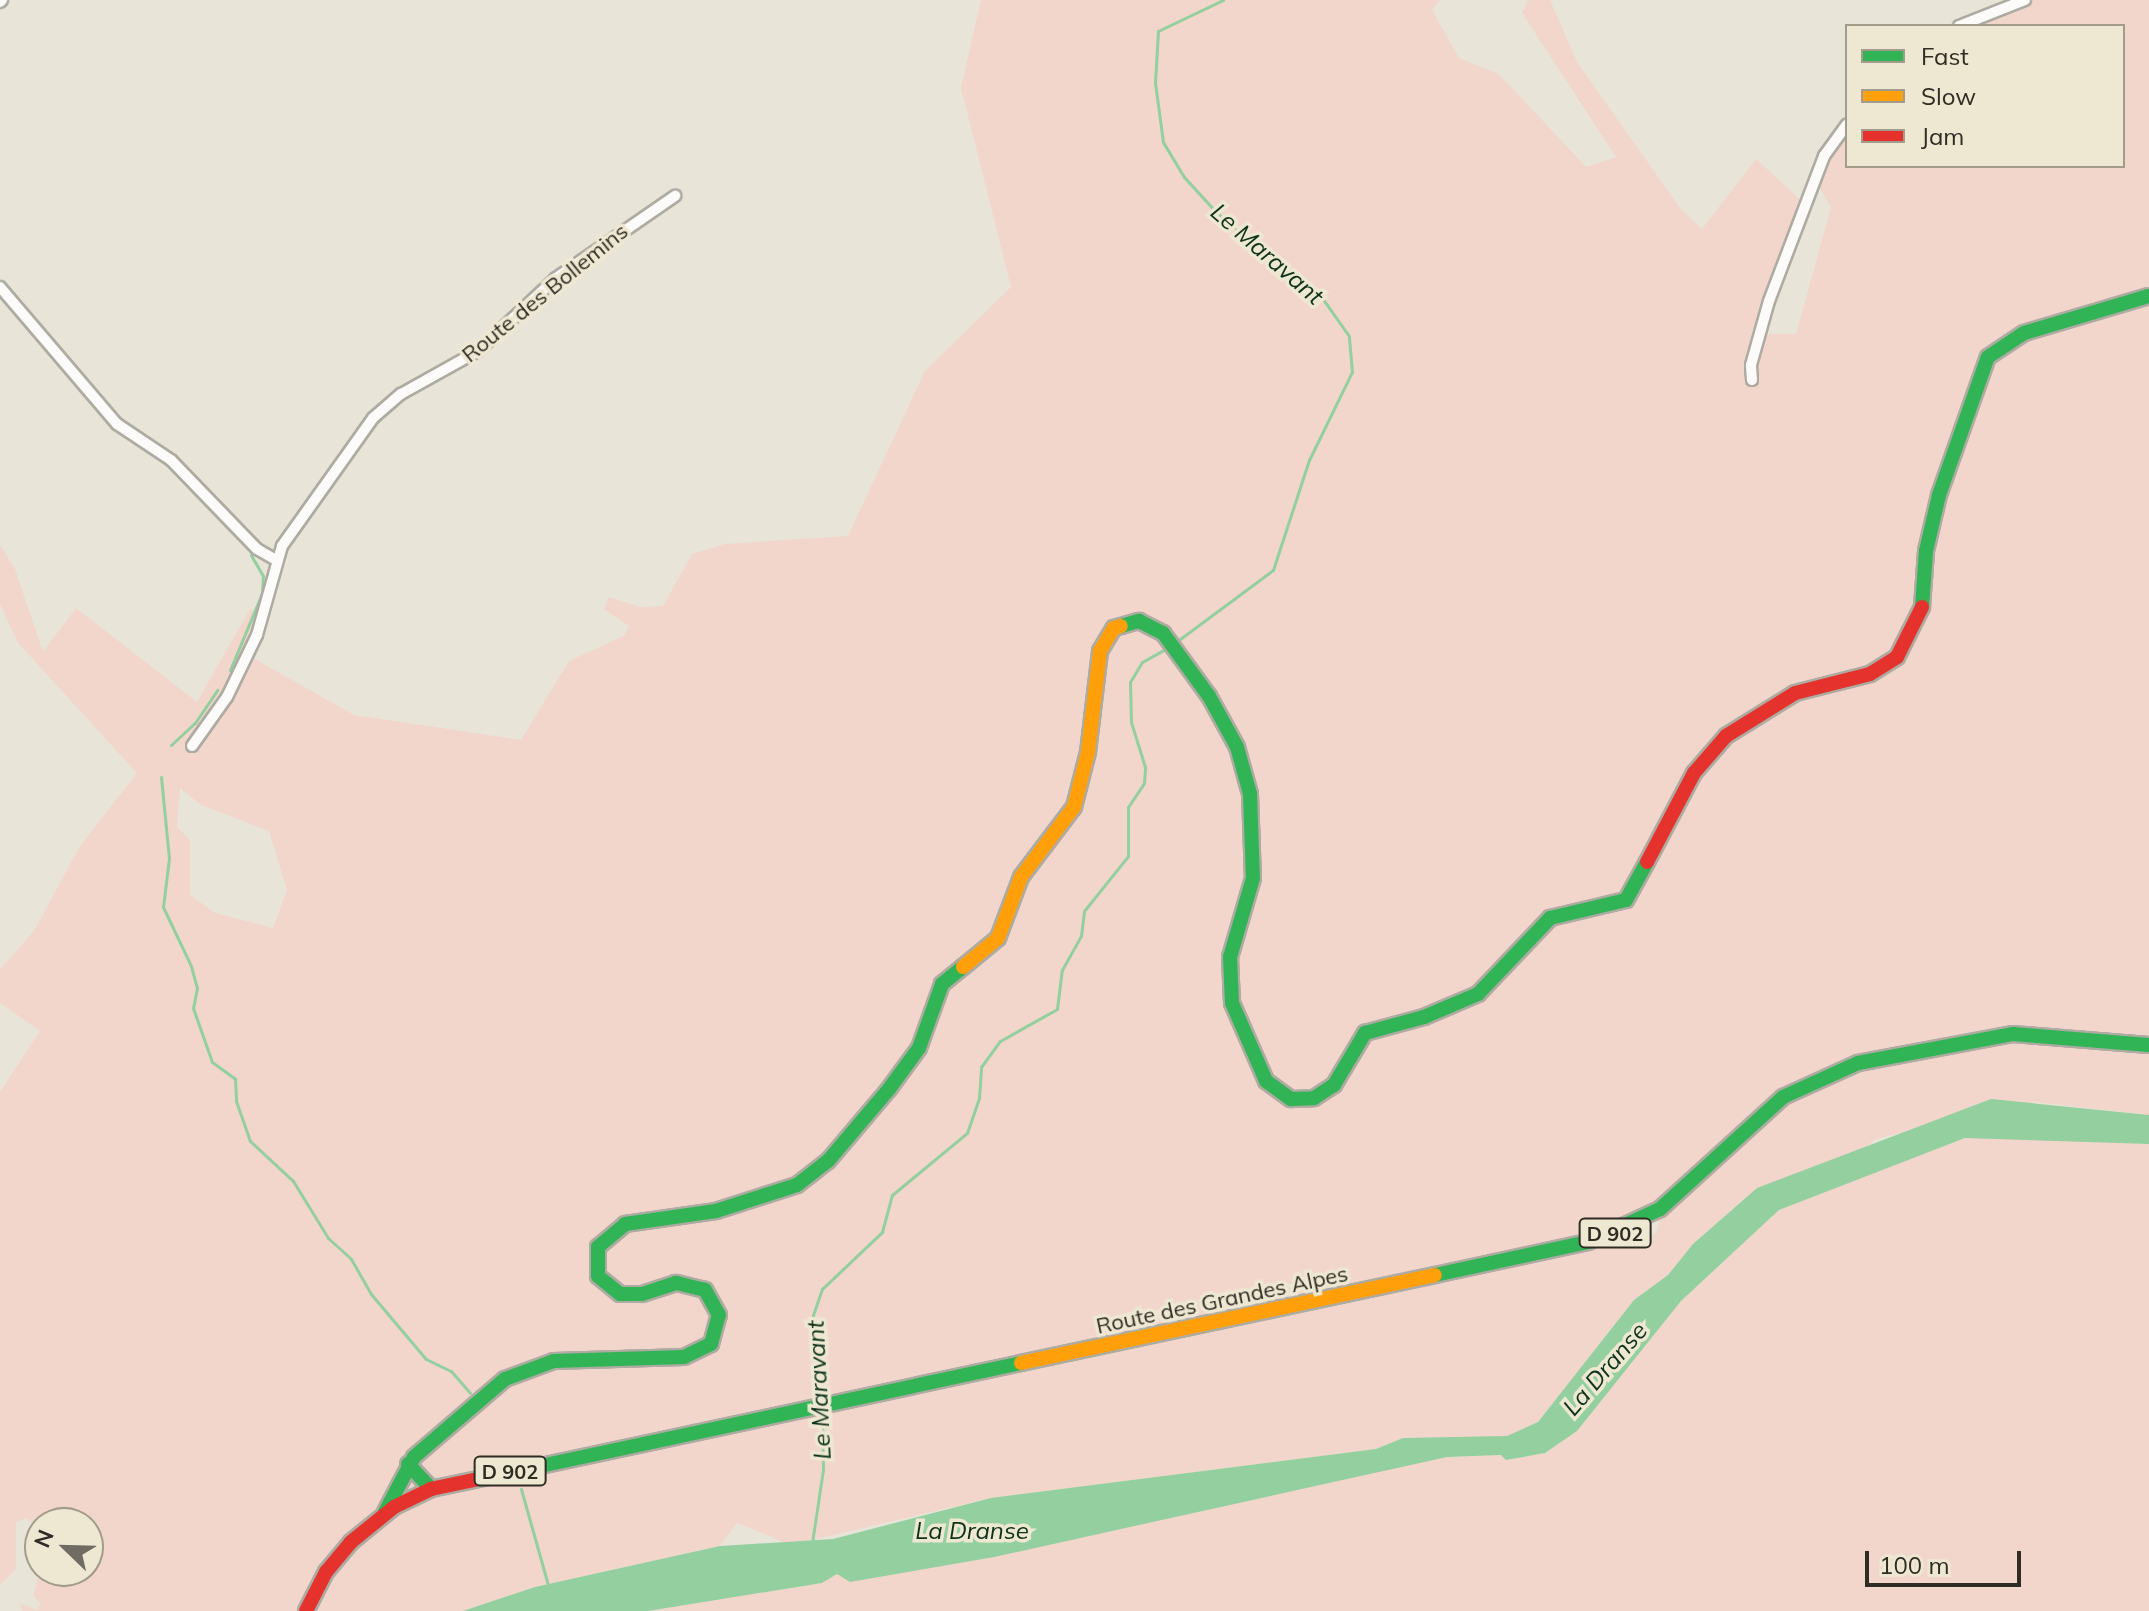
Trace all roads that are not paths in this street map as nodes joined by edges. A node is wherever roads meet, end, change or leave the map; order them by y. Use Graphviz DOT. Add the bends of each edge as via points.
graph roads {
  1 [pos="2025,0"];
  2 [pos="1964,24"];
  3 [pos="1845,127"];
  4 [pos="675,196"];
  5 [pos="0,287"];
  6 [pos="2149,296"];
  7 [pos="1752,380"];
  8 [pos="276,560"];
  9 [pos="192,746"];
  10 [pos="2149,1045"];
  11 [pos="408,1464"];
  12 [pos="431,1489"];
  13 [pos="385,1512"];
  14 [pos="306,1611"];
  1 -- 2 [label="street"];
  3 -- 7 [label="street" via="1824,156 1769,301 1751,365"];
  4 -- 8 [label="street, Route des Bollemins" via="556,278 478,351 379,412"];
  5 -- 8 [label="street" via="117,424 174,462 257,549"];
  6 -- 11 [label="street" via="2024,333 1988,357 1944,475 1926,551 1922,609 1897,657 1870,674 1785,697 1726,736 1694,773 1626,900 1550,918 1485,990 1424,1017 1365,1033 1334,1085 1314,1098 1291,1099 1266,1081 1232,1003 1232,945 1253,878 1250,794 1237,747 1209,696 1163,633 1139,621 1114,628 1098,660 1078,798 1021,877 998,938 942,984 919,1048 889,1089 828,1161 797,1185 716,1211 625,1224 598,1247 598,1276 620,1294 635,1296 676,1283 705,1290 719,1315 711,1344 684,1357 579,1359 529,1368 484,1394"];
  8 -- 9 [label="street, Route des Bollemins" via="271,596 253,645 227,697"];
  10 -- 12 [label="street, Route des Grandes Alpes / D 902" via="2013,1034 1858,1063 1783,1097 1673,1199 1603,1237"];
  11 -- 12 [label="street"];
  11 -- 13 [label="street"];
  12 -- 13 [label="street, Route des Grandes Alpes / D 902"];
  13 -- 14 [label="street, Route des Grandes Alpes / D 902" via="334,1561"];
}
